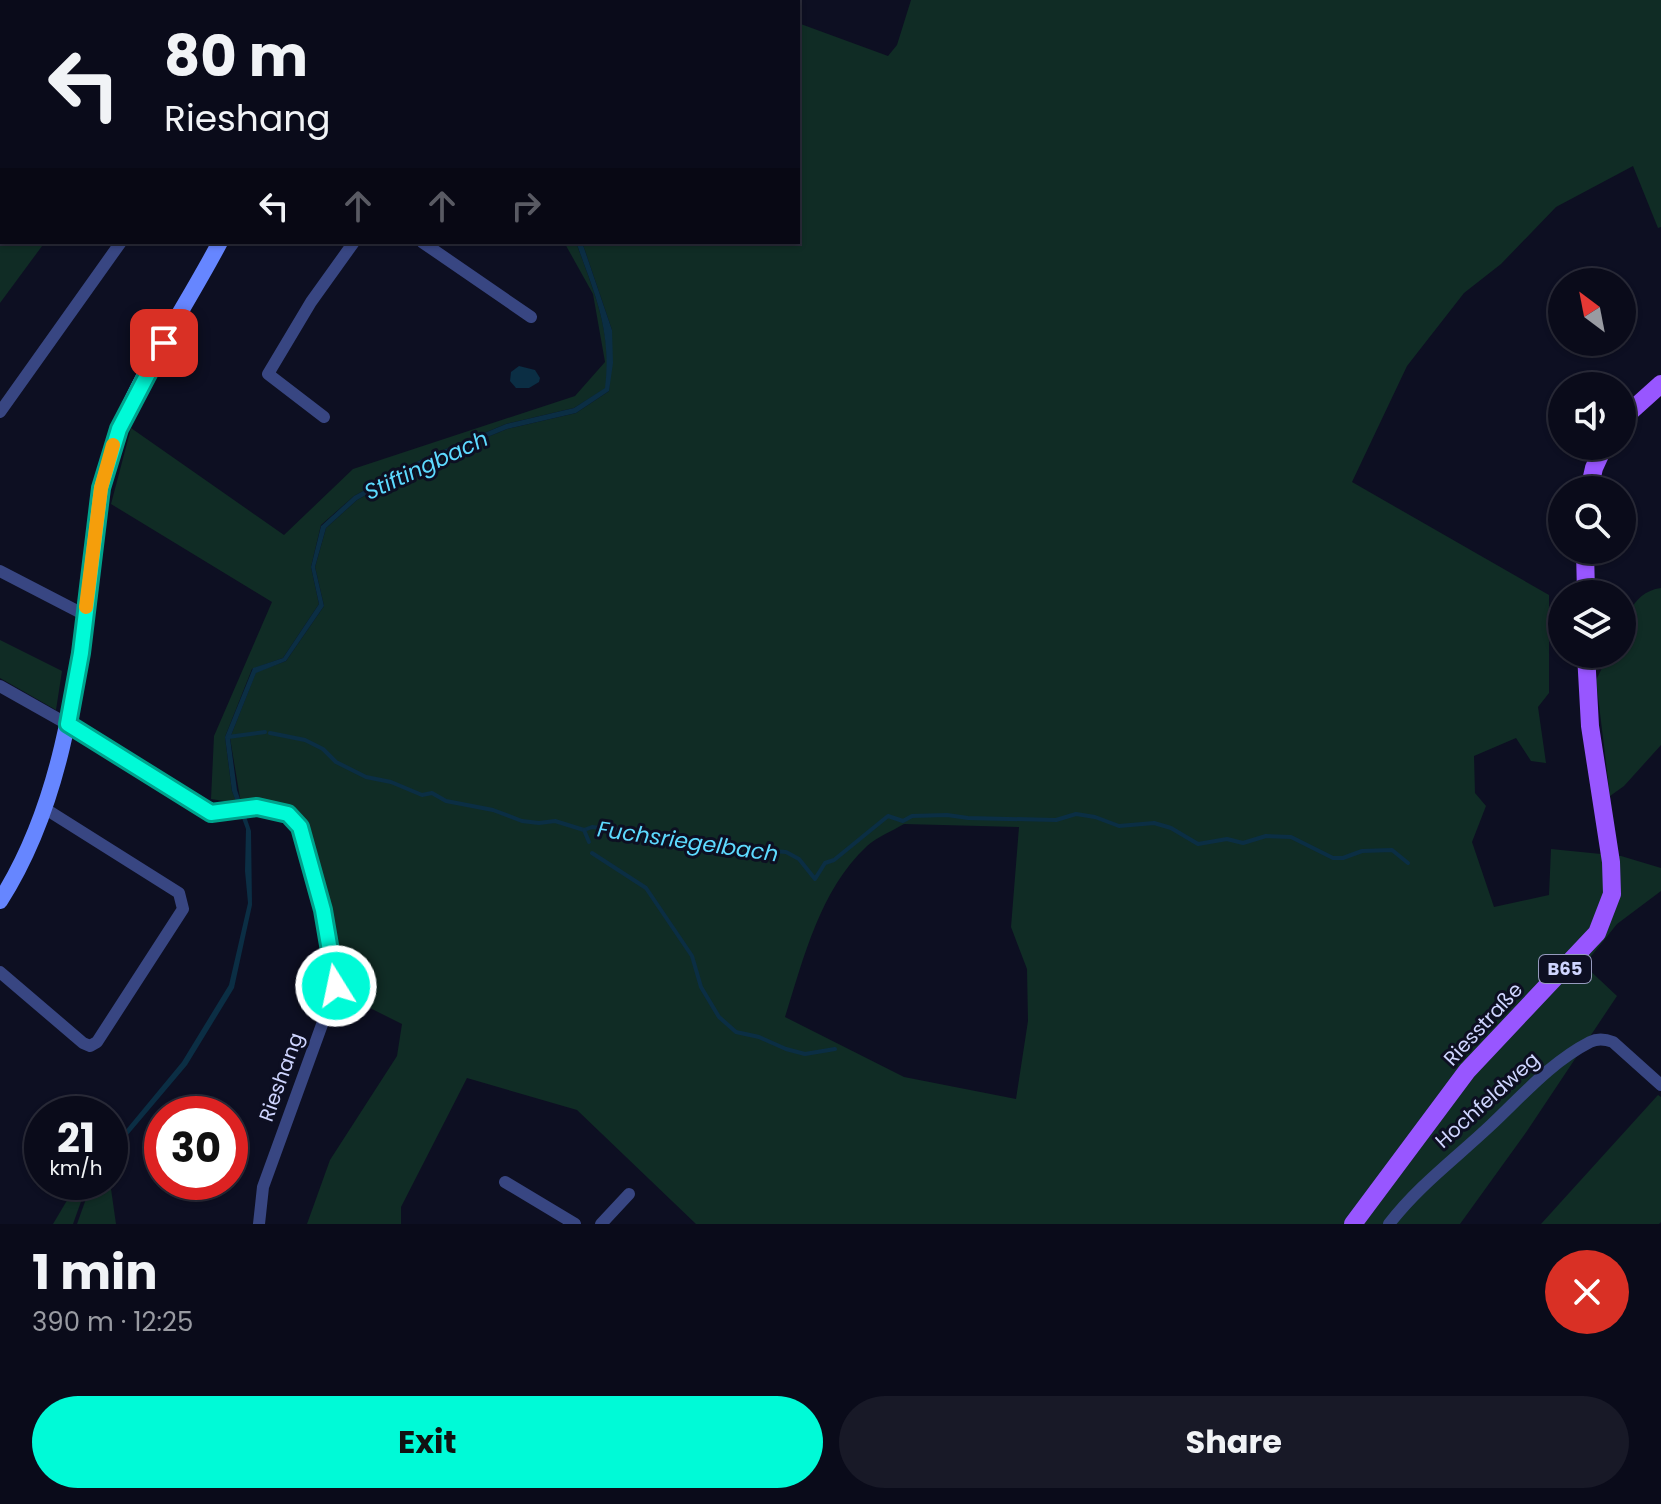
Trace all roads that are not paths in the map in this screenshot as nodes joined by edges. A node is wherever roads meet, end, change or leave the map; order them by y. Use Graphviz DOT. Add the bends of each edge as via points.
graph roads {
  1 [pos="120,244"];
  2 [pos="219,244"];
  3 [pos="353,244"];
  4 [pos="425,244"];
  5 [pos="531,317"];
  6 [pos="1661,384"];
  7 [pos="1636,406"];
  8 [pos="0,412"];
  9 [pos="324,417"];
  10 [pos="0,571"];
  11 [pos="85,615"];
  12 [pos="1587,668"];
  13 [pos="0,686"];
  14 [pos="68,724"];
  15 [pos="44,808"];
  16 [pos="0,901"];
  17 [pos="0,972"];
  18 [pos="1661,1085"];
  19 [pos="505,1182"];
  20 [pos="629,1194"];
  21 [pos="259,1224"];
  22 [pos="575,1224"];
  23 [pos="601,1224"];
  24 [pos="1353,1224"];
  25 [pos="1389,1224"];
  1 -- 8 [label="street"];
  2 -- 11 [label="street" via="119,429 101,488"];
  3 -- 9 [label="street" via="268,374"];
  4 -- 5 [label="street"];
  6 -- 7 [label="main road"];
  10 -- 11 [label="street"];
  11 -- 14 [label="street"];
  12 -- 24 [label="main road, Riesstraße / B65" via="1611,862 1612,894 1597,933 1467,1071"];
  13 -- 14 [label="street, Rieshang"];
  14 -- 15 [label="street"];
  14 -- 21 [label="street, Rieshang" via="211,813 257,807 288,814 300,827 323,910 336,986 263,1187"];
  15 -- 16 [label="street"];
  15 -- 17 [label="street" via="179,893 183,909 90,1046"];
  18 -- 25 [label="street, Hochfeldweg" via="1613,1042 1591,1041 1543,1074 1418,1189"];
  19 -- 22 [label="street"];
  20 -- 23 [label="street"];
}
